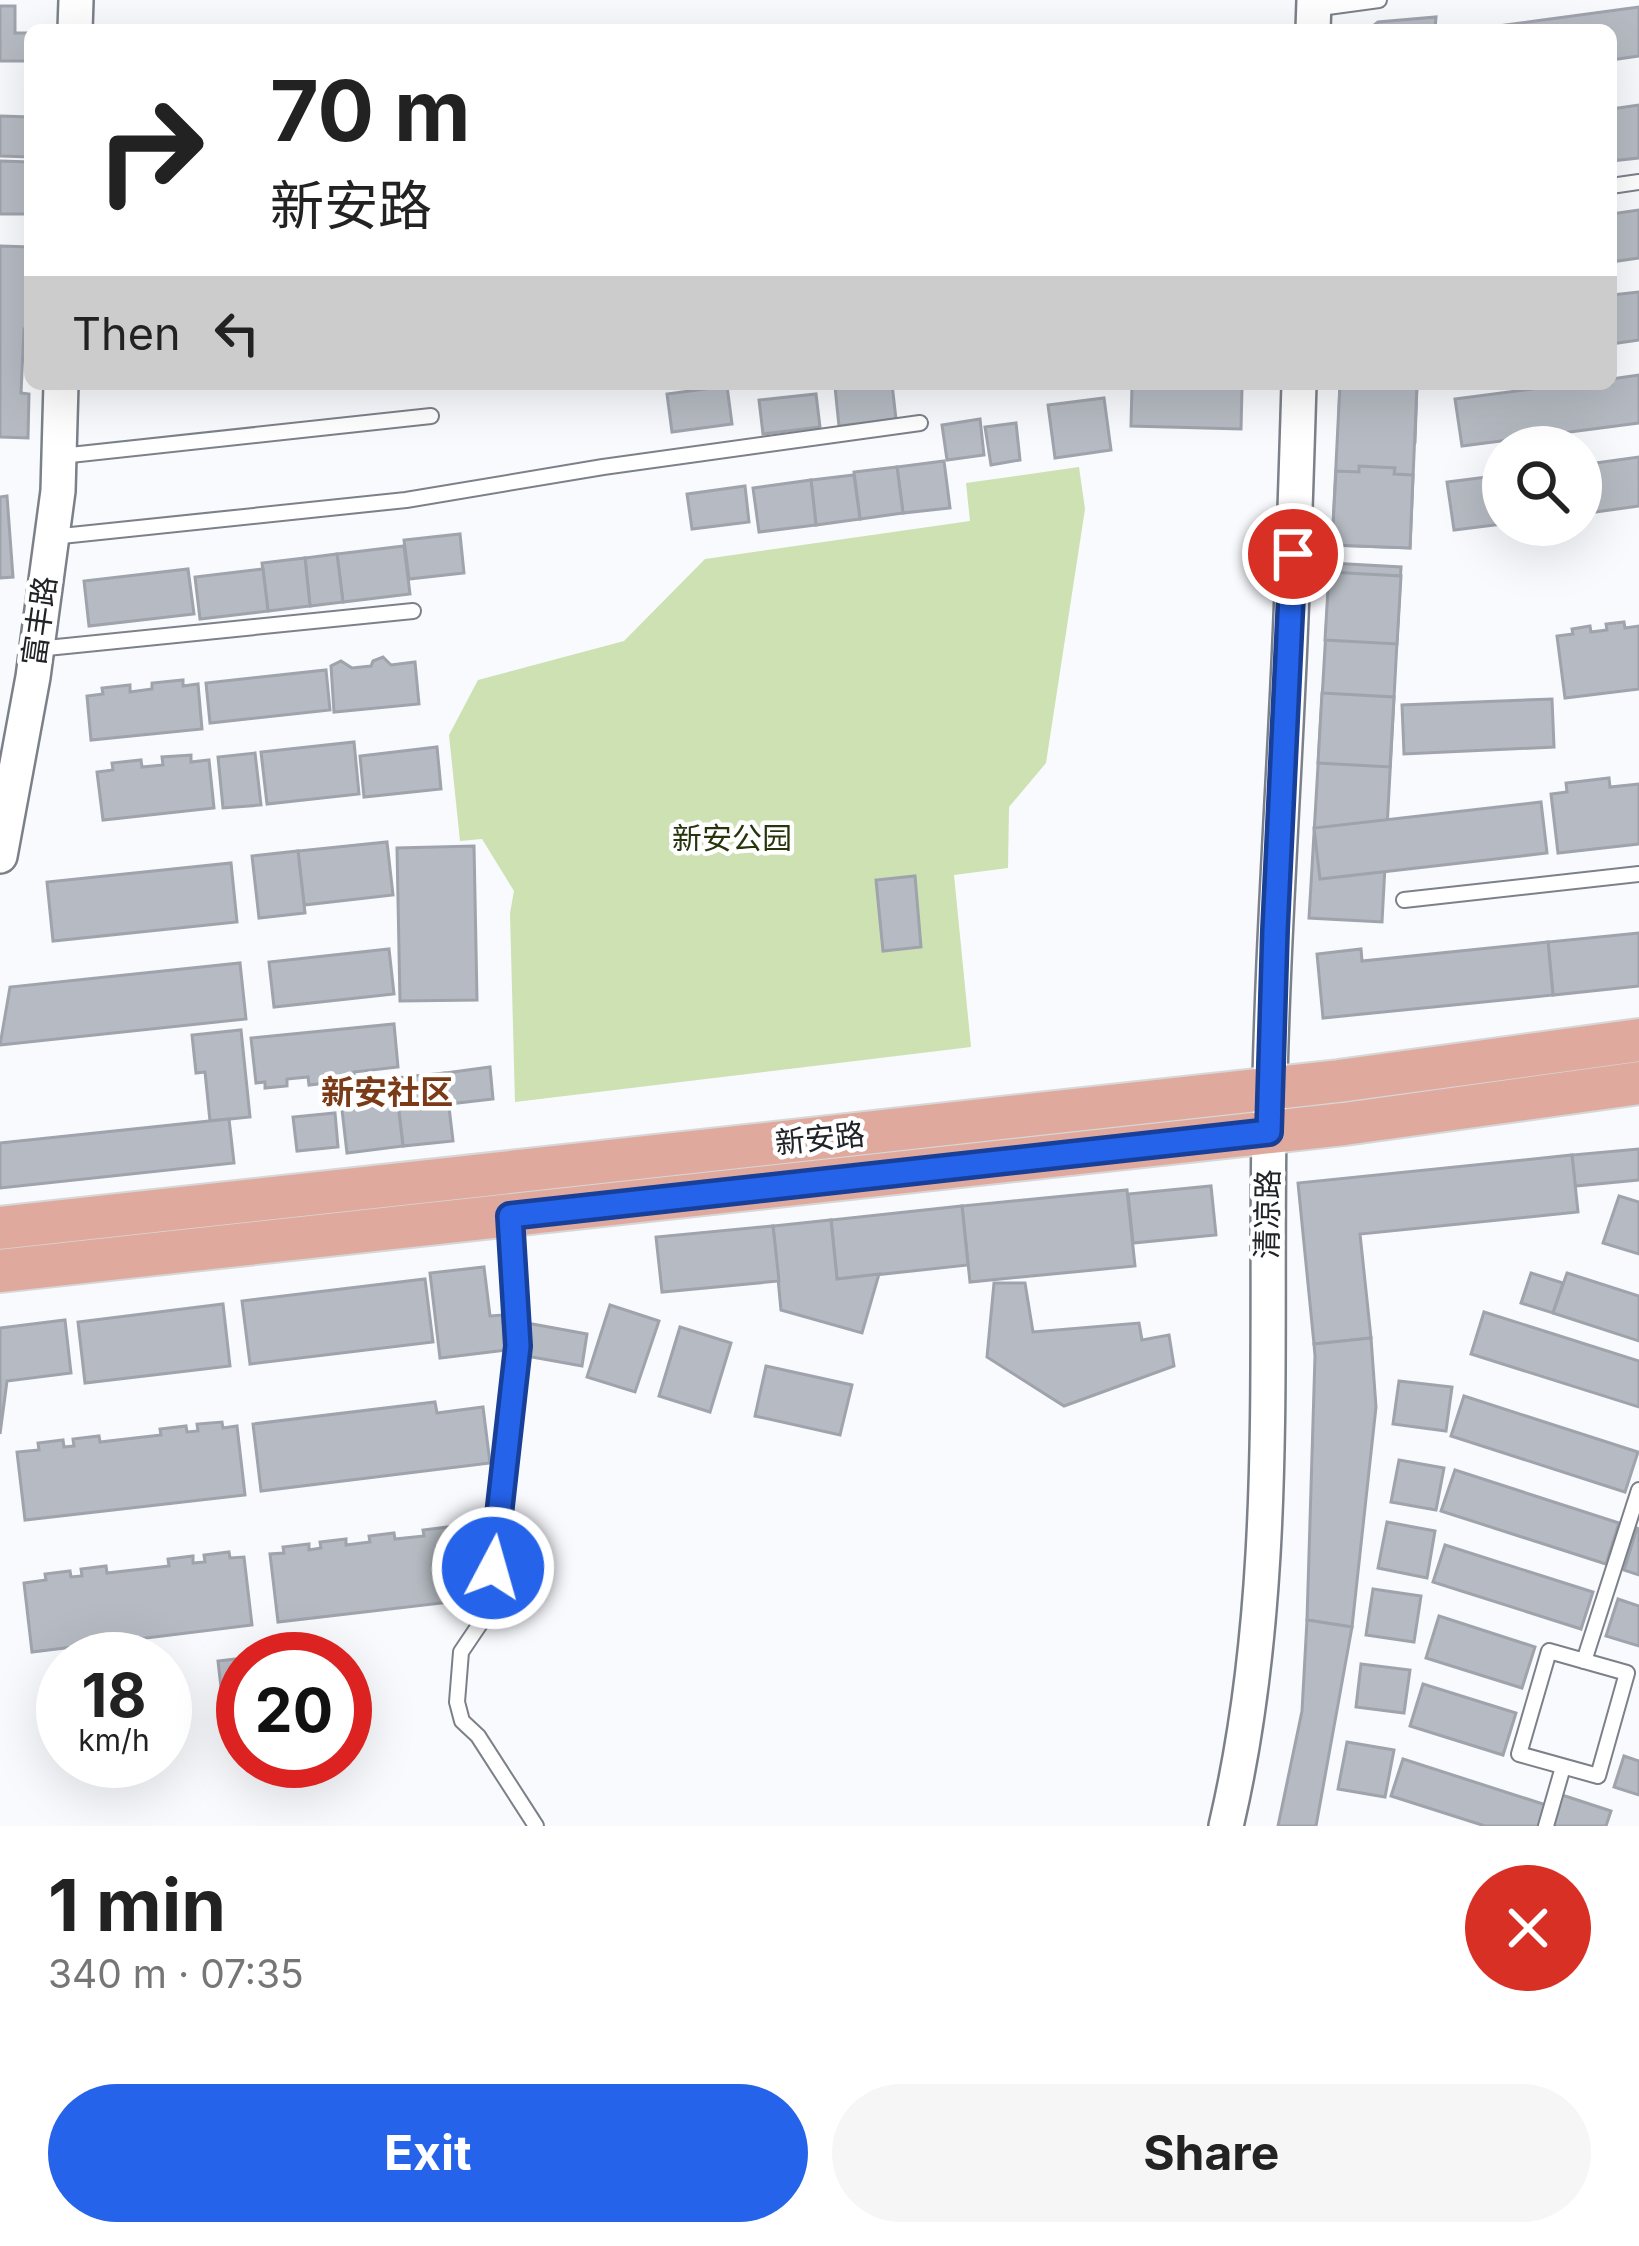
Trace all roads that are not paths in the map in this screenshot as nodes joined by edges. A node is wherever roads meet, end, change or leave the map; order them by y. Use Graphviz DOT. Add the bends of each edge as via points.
graph roads {
  1 [pos="1379,0"];
  2 [pos="1313,13"];
  3 [pos="62,390"];
  4 [pos="1299,390"];
  5 [pos="431,416"];
  6 [pos="920,423"];
  7 [pos="59,456"];
  8 [pos="52,537"];
  9 [pos="413,611"];
  10 [pos="37,649"];
  11 [pos="0,856"];
  12 [pos="1639,874"];
  13 [pos="1404,900"];
  14 [pos="1639,1040"];
  15 [pos="1639,1083"];
  16 [pos="1270,1089"];
  17 [pos="1269,1132"];
  18 [pos="510,1216"];
  19 [pos="0,1228"];
  20 [pos="0,1271"];
  21 [pos="1639,1490"];
  22 [pos="1584,1660"];
  23 [pos="1563,1767"];
  24 [pos="536,1826"];
  25 [pos="1226,1826"];
  26 [pos="1546,1826"];
  1 -- 2 [label="lane"];
  3 -- 7 [label="street, 富丰路"];
  4 -- 16 [label="street, 清凉路"];
  5 -- 7 [label="lane"];
  6 -- 8 [label="lane" via="406,500"];
  7 -- 8 [label="street, 富丰路"];
  8 -- 10 [label="street, 富丰路"];
  9 -- 10 [label="lane"];
  10 -- 11 [label="street, 富丰路"];
  12 -- 13 [label="lane"];
  14 -- 16 [label="main road, 新安路"];
  15 -- 17 [label="main road, 新安路"];
  16 -- 17 [label="street, 清凉路"];
  16 -- 19 [label="main road, 新安路"];
  17 -- 18 [label="main road, 新安路"];
  17 -- 25 [label="street, 清凉路" via="1265,1534 1247,1715"];
  18 -- 20 [label="main road, 新安路"];
  18 -- 24 [label="lane" via="518,1346 511,1411 488,1612 461,1652 457,1702"];
  21 -- 22 [label="lane"];
  22 -- 23 [label="lane" via="1549,1651 1519,1754"];
  22 -- 23 [label="lane" via="1628,1673 1598,1776"];
  23 -- 26 [label="lane"];
}
